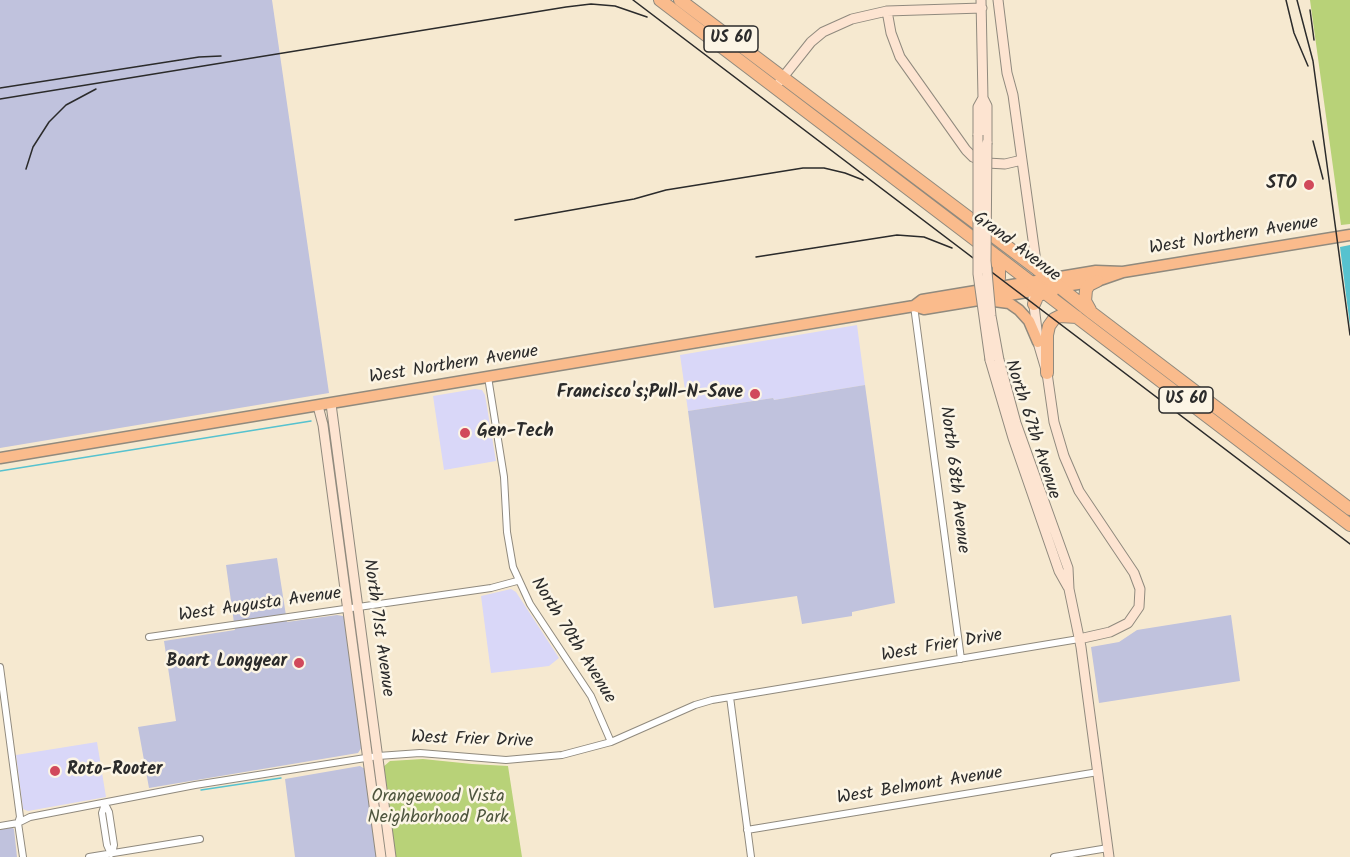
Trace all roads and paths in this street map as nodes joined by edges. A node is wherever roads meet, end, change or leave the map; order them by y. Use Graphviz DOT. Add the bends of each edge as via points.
graph roads {
  1 [pos="660,0"];
  2 [pos="680,0"];
  3 [pos="998,0"];
  4 [pos="982,4"];
  5 [pos="887,11"];
  6 [pos="782,78"];
  7 [pos="774,89"];
  8 [pos="983,98"];
  9 [pos="1022,160"];
  10 [pos="1350,235"];
  11 [pos="979,243"];
  12 [pos="1037,269"];
  13 [pos="1123,272"];
  14 [pos="1049,279"];
  15 [pos="1097,281"];
  16 [pos="985,289"];
  17 [pos="1064,291"];
  18 [pos="1037,292"];
  19 [pos="973,301"];
  20 [pos="914,306"];
  21 [pos="1092,313"];
  22 [pos="1077,317"];
  23 [pos="1038,342"];
  24 [pos="995,360"];
  25 [pos="1047,373"];
  26 [pos="488,377"];
  27 [pos="331,404"];
  28 [pos="318,406"];
  29 [pos="0,458"];
  30 [pos="1350,508"];
  31 [pos="1350,525"];
  32 [pos="517,581"];
  33 [pos="352,607"];
  34 [pos="149,637"];
  35 [pos="1079,639"];
  36 [pos="961,659"];
  37 [pos="0,667"];
  38 [pos="730,698"];
  39 [pos="611,742"];
  40 [pos="373,757"];
  41 [pos="1098,772"];
  42 [pos="105,804"];
  43 [pos="18,823"];
  44 [pos="0,826"];
  45 [pos="747,830"];
  46 [pos="383,837"];
  47 [pos="200,839"];
  48 [pos="1108,853"];
  49 [pos="111,854"];
  50 [pos="23,857"];
  51 [pos="89,857"];
  52 [pos="381,857"];
  53 [pos="391,857"];
  54 [pos="751,857"];
  55 [pos="1054,857"];
  1 -- 7 [label="highway, Grand Avenue / US 60"];
  2 -- 6 [label="highway, Grand Avenue / US 60"];
  3 -- 9 [label="main road"];
  4 -- 5 [label="main road"];
  4 -- 8 [label="main road, North 67th Avenue"];
  5 -- 6 [label="main road" via="852,18 823,32"];
  5 -- 9 [label="main road" via="900,57 972,157 987,163"];
  6 -- 7 [label="main road"];
  6 -- 12 [label="highway, Grand Avenue / US 60"];
  7 -- 11 [label="highway, Grand Avenue / US 60"];
  8 -- 24 [label="main road, North 67th Avenue, bridge" via="987,106 986,261"];
  8 -- 24 [label="main road, North 67th Avenue, bridge" via="978,106 978,274"];
  9 -- 12 [label="main road"];
  10 -- 13 [label="main road, West Northern Avenue"];
  11 -- 16 [label="highway" via="998,262 1000,270 996,284"];
  11 -- 18 [label="highway, Grand Avenue / US 60"];
  12 -- 14 [label="highway, Grand Avenue / US 60"];
  12 -- 18 [label="main road"];
  13 -- 14 [label="main road, West Northern Avenue" via="1096,271"];
  13 -- 15 [label="main road, West Northern Avenue"];
  14 -- 17 [label="highway, Grand Avenue / US 60"];
  14 -- 18 [label="main road, West Northern Avenue"];
  15 -- 17 [label="main road, West Northern Avenue"];
  15 -- 21 [label="highway" via="1085,292"];
  16 -- 18 [label="main road, West Northern Avenue"];
  16 -- 20 [label="main road, West Northern Avenue" via="922,300"];
  17 -- 18 [label="highway"];
  17 -- 21 [label="highway, Grand Avenue / US 60"];
  18 -- 19 [label="main road, West Northern Avenue" via="1029,287 1020,293"];
  18 -- 22 [label="highway, Grand Avenue / US 60"];
  18 -- 23 [label="main road, North 67th Avenue"];
  19 -- 20 [label="main road, West Northern Avenue" via="924,309"];
  19 -- 23 [label="main road" via="1014,306 1029,321"];
  20 -- 26 [label="main road, West Northern Avenue"];
  20 -- 36 [label="street, North 68th Avenue"];
  21 -- 30 [label="highway, Grand Avenue / US 60"];
  22 -- 25 [label="highway" via="1060,316 1049,326"];
  22 -- 31 [label="highway, Grand Avenue / US 60"];
  23 -- 25 [label="main road, North 67th Avenue"];
  24 -- 35 [label="main road, North 67th Avenue" via="1068,568"];
  25 -- 35 [label="main road, North 67th Avenue" via="1057,434 1073,480 1137,578 1140,589 1138,607 1128,623"];
  26 -- 27 [label="main road, West Northern Avenue"];
  26 -- 32 [label="street, North 70th Avenue" via="504,477 508,549"];
  27 -- 28 [label="main road, West Northern Avenue"];
  27 -- 33 [label="main road, North 71st Avenue"];
  28 -- 29 [label="main road, West Northern Avenue"];
  28 -- 33 [label="main road, North 71st Avenue"];
  32 -- 33 [label="street, West Augusta Avenue"];
  32 -- 39 [label="street, North 70th Avenue" via="591,696"];
  33 -- 34 [label="street, West Augusta Avenue"];
  33 -- 40 [label="main road, North 71st Avenue"];
  35 -- 36 [label="street, West Frier Drive"];
  35 -- 41 [label="main road, North 67th Avenue"];
  36 -- 38 [label="street, West Frier Drive"];
  37 -- 43 [label="street"];
  38 -- 39 [label="street, West Frier Drive" via="695,705"];
  38 -- 45 [label="street"];
  39 -- 40 [label="street, West Frier Drive" via="571,753 524,759 420,753"];
  40 -- 42 [label="street, West Frier Drive" via="195,785"];
  40 -- 46 [label="main road, North 71st Avenue"];
  41 -- 45 [label="street, West Belmont Avenue"];
  41 -- 48 [label="main road, North 67th Avenue"];
  42 -- 43 [label="street, West Frier Drive"];
  42 -- 49 [label="street" via="102,813"];
  43 -- 44 [label="street, West Frier Drive"];
  43 -- 50 [label="street"];
  45 -- 54 [label="street"];
  46 -- 52 [label="main road, North 71st Avenue"];
  46 -- 53 [label="main road, North 71st Avenue"];
  47 -- 49 [label="street"];
  48 -- 55 [label="street"];
  49 -- 51 [label="street"];
}
